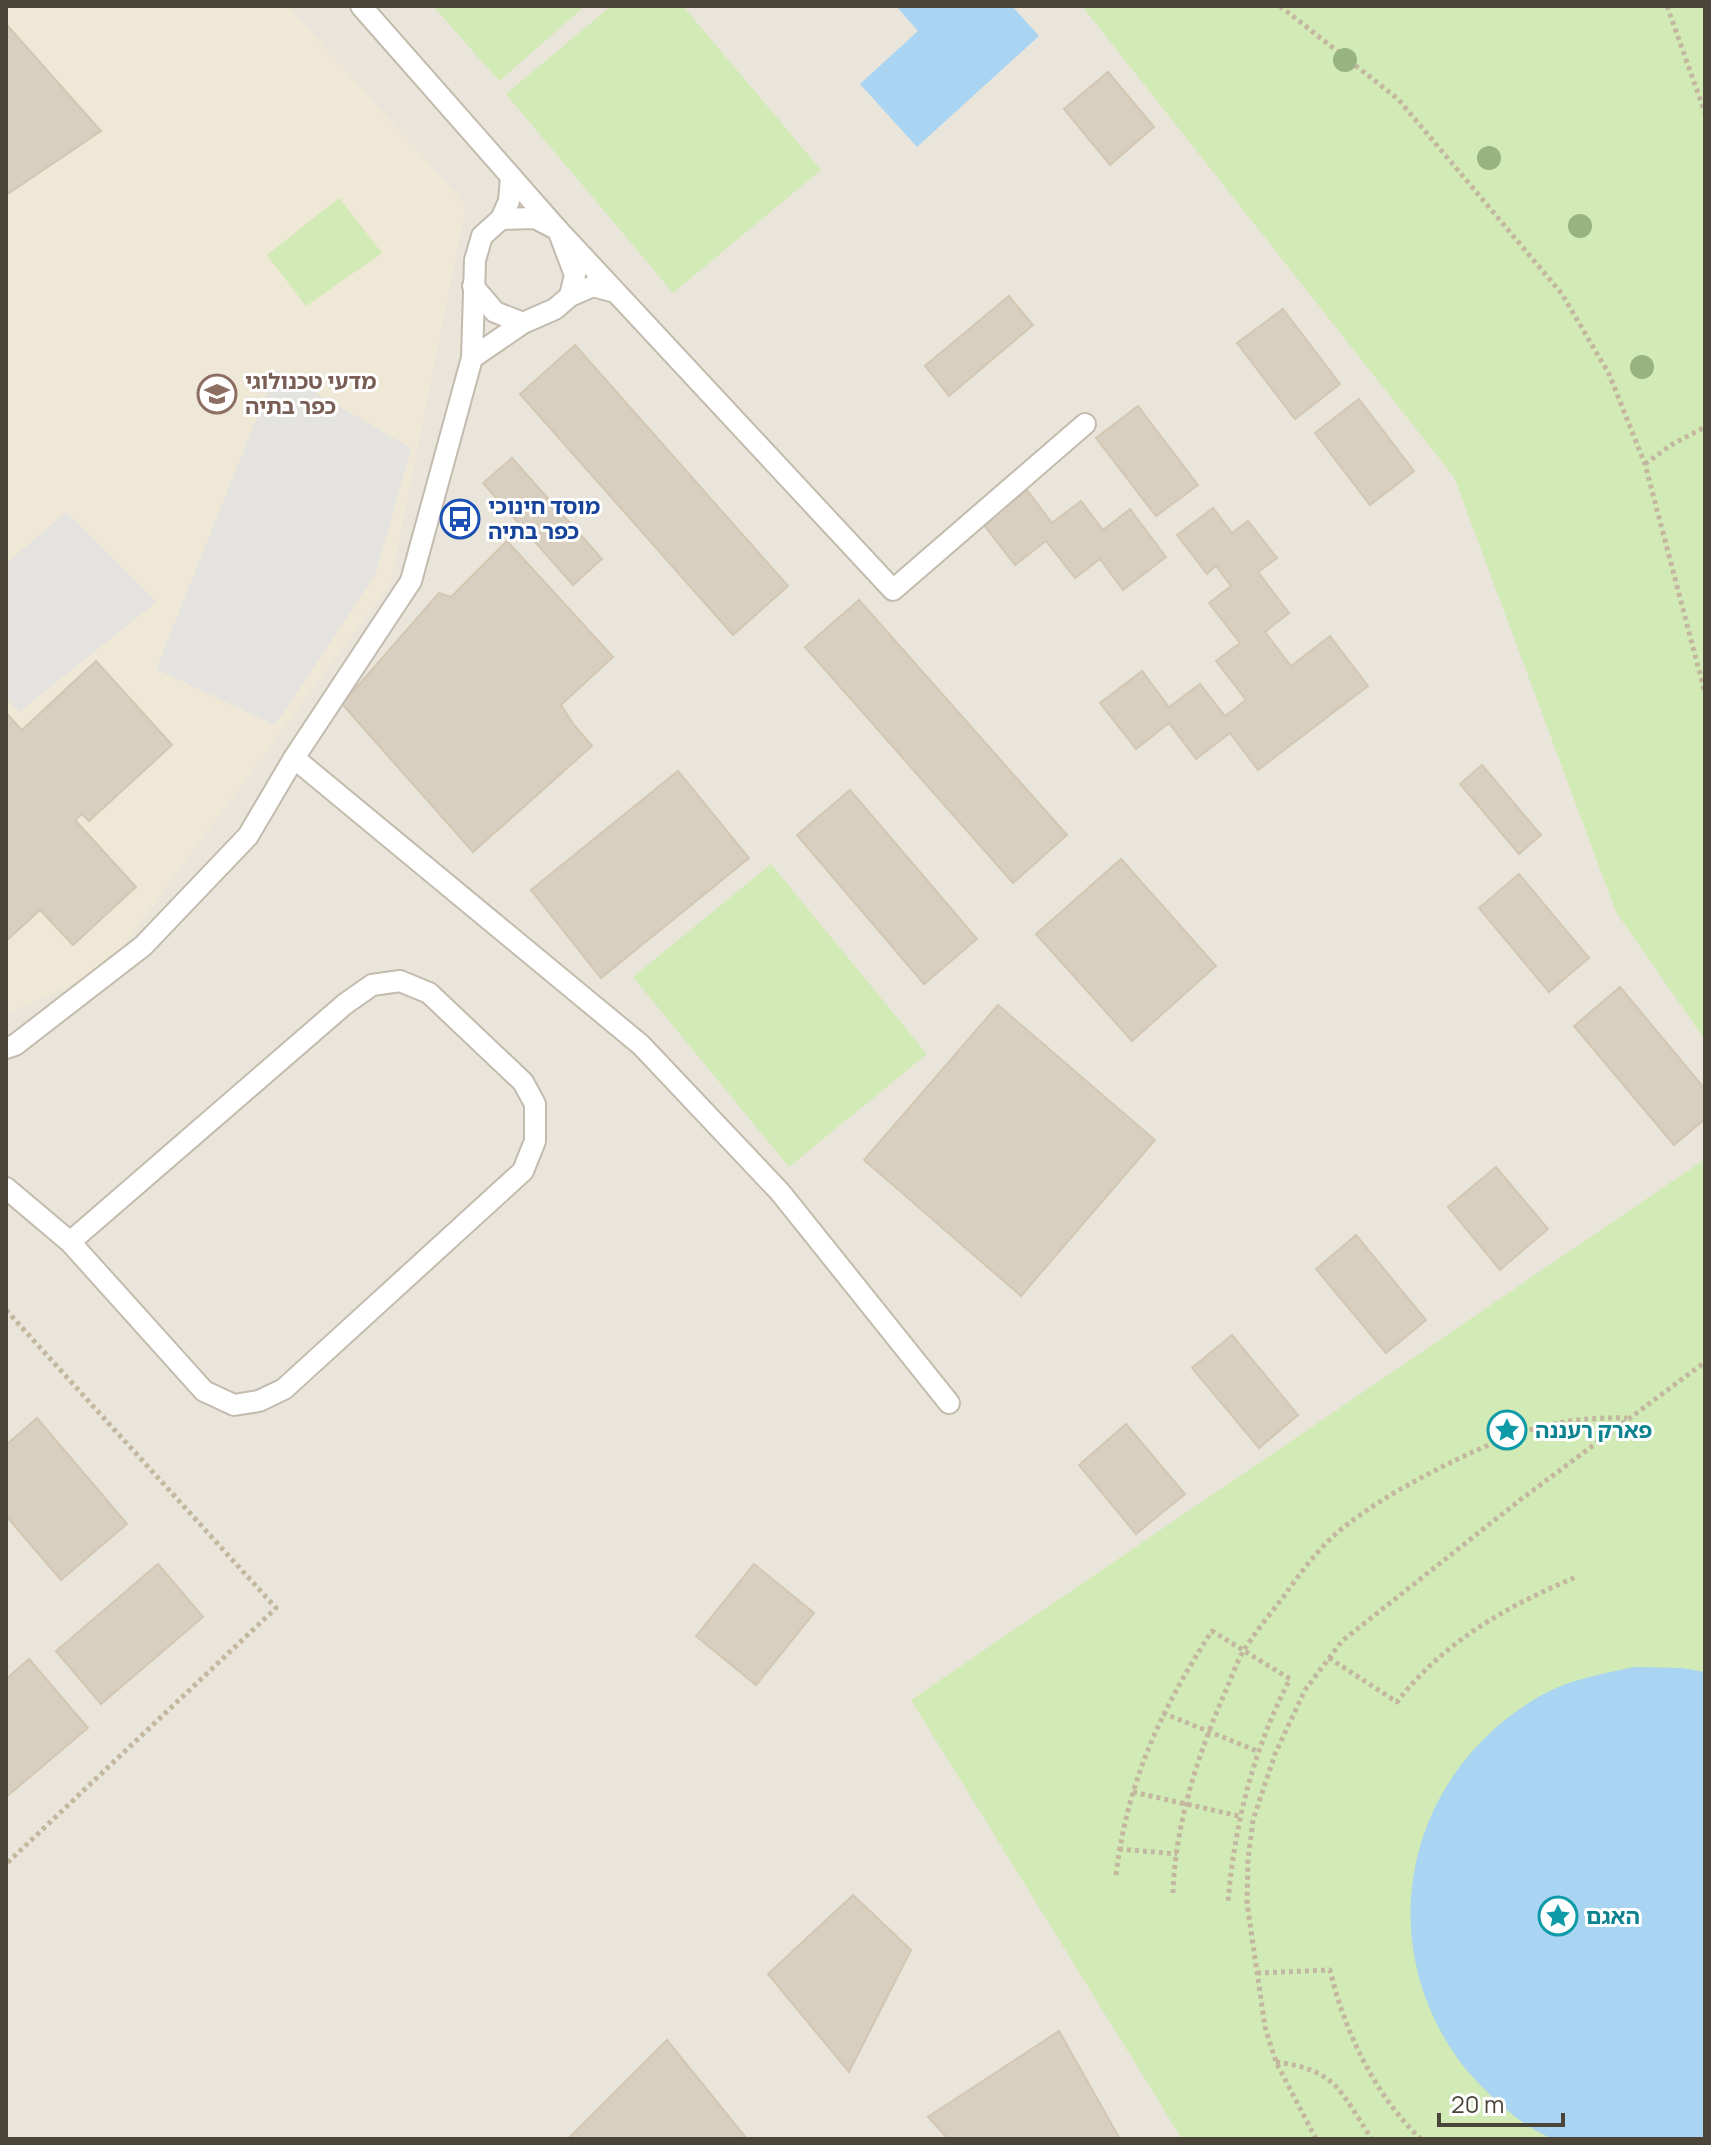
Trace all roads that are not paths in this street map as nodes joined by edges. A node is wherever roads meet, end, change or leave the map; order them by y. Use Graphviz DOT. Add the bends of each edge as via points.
graph roads {
  1 [pos="361,6"];
  2 [pos="511,177"];
  3 [pos="501,219"];
  4 [pos="558,230"];
  5 [pos="473,286"];
  6 [pos="615,292"];
  7 [pos="570,296"];
  8 [pos="523,323"];
  9 [pos="472,358"];
  10 [pos="1085,424"];
  11 [pos="294,758"];
  12 [pos="6,1048"];
  13 [pos="6,1188"];
  14 [pos="70,1242"];
  15 [pos="949,1403"];
  1 -- 2 [label="lane"];
  2 -- 3 [label="lane"];
  2 -- 4 [label="lane"];
  3 -- 4 [label="lane" via="535,218"];
  3 -- 5 [label="lane" via="482,236"];
  4 -- 6 [label="lane"];
  4 -- 7 [label="lane" via="575,275"];
  5 -- 8 [label="lane" via="495,312"];
  5 -- 9 [label="lane"];
  6 -- 7 [label="lane" via="593,286"];
  6 -- 10 [label="lane" via="893,590"];
  7 -- 8 [label="lane"];
  8 -- 9 [label="lane"];
  9 -- 11 [label="lane" via="411,581"];
  11 -- 12 [label="lane" via="248,836 143,946"];
  11 -- 15 [label="lane" via="641,1045 780,1192"];
  13 -- 14 [label="lane"];
  14 -- 14 [label="lane" via="204,1391 234,1405 259,1401 284,1389 523,1171 535,1141 535,1104 523,1082 429,993 400,981 372,985"];
}
